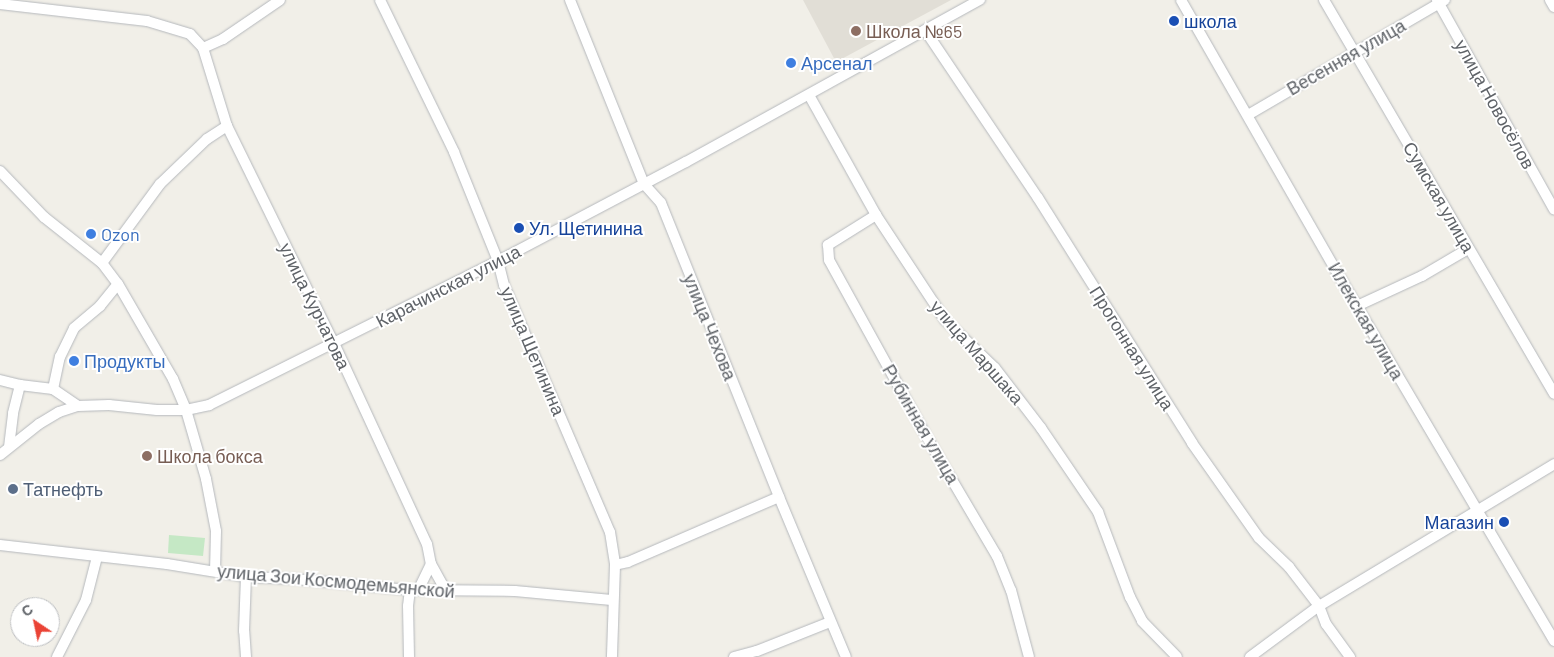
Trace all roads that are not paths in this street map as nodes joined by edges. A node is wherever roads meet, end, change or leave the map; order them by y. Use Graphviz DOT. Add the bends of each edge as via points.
graph roads {
  1 [pos="280,0"];
  2 [pos="380,0"];
  3 [pos="570,0"];
  4 [pos="980,0"];
  5 [pos="1181,0"];
  6 [pos="1324,0"];
  7 [pos="1550,0"];
  8 [pos="1440,1"];
  9 [pos="0,4"];
  10 [pos="1554,6"];
  11 [pos="925,30"];
  12 [pos="203,48"];
  13 [pos="1355,51"];
  14 [pos="809,95"];
  15 [pos="1248,115"];
  16 [pos="227,126"];
  17 [pos="0,171"];
  18 [pos="644,184"];
  19 [pos="1553,206"];
  20 [pos="876,215"];
  21 [pos="1468,249"];
  22 [pos="498,261"];
  23 [pos="102,263"];
  24 [pos="118,284"];
  25 [pos="1357,306"];
  26 [pos="334,343"];
  27 [pos="0,380"];
  28 [pos="20,385"];
  29 [pos="53,389"];
  30 [pos="1554,394"];
  31 [pos="78,406"];
  32 [pos="186,410"];
  33 [pos="9,447"];
  34 [pos="0,455"];
  35 [pos="1554,464"];
  36 [pos="779,497"];
  37 [pos="1476,510"];
  38 [pos="0,544"];
  39 [pos="97,557"];
  40 [pos="431,564"];
  41 [pos="615,564"];
  42 [pos="215,572"];
  43 [pos="246,577"];
  44 [pos="414,590"];
  45 [pos="446,591"];
  46 [pos="612,600"];
  47 [pos="1320,606"];
  48 [pos="830,622"];
  49 [pos="1554,641"];
  50 [pos="57,657"];
  51 [pos="246,657"];
  52 [pos="409,657"];
  53 [pos="612,657"];
  54 [pos="734,657"];
  55 [pos="846,657"];
  56 [pos="1029,657"];
  57 [pos="1177,657"];
  58 [pos="1250,657"];
  59 [pos="1350,657"];
  1 -- 12 [label="street" via="223,39"];
  2 -- 22 [label="street, улица Щетинина" via="454,152"];
  3 -- 18 [label="street, улица Чехова"];
  4 -- 11 [label="street, Карачинская улица"];
  5 -- 15 [label="street, Илекская улица"];
  6 -- 13 [label="street, Сумская улица"];
  7 -- 10 [label="street"];
  8 -- 13 [label="street, Весенняя улица"];
  8 -- 19 [label="street, улица Новосёлов"];
  9 -- 12 [label="street" via="147,21 190,34"];
  11 -- 14 [label="street, Карачинская улица"];
  11 -- 47 [label="street, Прогонная улица" via="1038,198 1192,443 1259,538 1289,567"];
  12 -- 16 [label="street, улица Курчатова"];
  13 -- 15 [label="street, Весенняя улица"];
  13 -- 21 [label="street, Сумская улица"];
  14 -- 18 [label="street, Карачинская улица"];
  14 -- 20 [label="street, улица Маршака"];
  15 -- 25 [label="street, Илекская улица"];
  16 -- 23 [label="street" via="206,139 160,184"];
  16 -- 26 [label="street, улица Курчатова"];
  17 -- 23 [label="street" via="44,217"];
  18 -- 22 [label="street, Карачинская улица"];
  18 -- 36 [label="street, улица Чехова" via="661,203"];
  20 -- 56 [label="street, Рубинная улица" via="828,245 829,260 997,556 1012,590"];
  20 -- 57 [label="street, улица Маршака" via="945,320 995,368 1041,428 1098,512 1142,621"];
  21 -- 25 [label="street" via="1422,276"];
  21 -- 30 [label="street, Сумская улица"];
  22 -- 26 [label="street, Карачинская улица"];
  22 -- 41 [label="street, улица Щетинина" via="504,285 610,532"];
  23 -- 24 [label="street"];
  24 -- 29 [label="street" via="100,306 74,328 60,357"];
  24 -- 32 [label="street" via="173,379"];
  25 -- 37 [label="street, Илекская улица"];
  26 -- 32 [label="street, Карачинская улица" via="209,405"];
  26 -- 40 [label="street, улица Курчатова" via="427,544"];
  27 -- 28 [label="street"];
  28 -- 29 [label="street"];
  28 -- 33 [label="street" via="12,413"];
  29 -- 31 [label="street"];
  31 -- 32 [label="street, Карачинская улица"];
  31 -- 33 [label="street, Карачинская улица" via="59,412"];
  32 -- 42 [label="street" via="206,479 216,531"];
  33 -- 34 [label="street, Карачинская улица"];
  35 -- 37 [label="street"];
  36 -- 41 [label="street" via="628,562"];
  36 -- 48 [label="street, улица Чехова"];
  37 -- 47 [label="street"];
  37 -- 49 [label="street, Илекская улица"];
  38 -- 39 [label="street, улица Зои Космодемьянской"];
  39 -- 42 [label="street, улица Зои Космодемьянской"];
  39 -- 50 [label="street" via="86,600"];
  40 -- 44 [label="street"];
  40 -- 45 [label="street, улица Курчатова"];
  41 -- 46 [label="street, улица Щетинина"];
  42 -- 43 [label="street, улица Зои Космодемьянской"];
  43 -- 44 [label="street, улица Зои Космодемьянской"];
  43 -- 51 [label="street"];
  44 -- 45 [label="street, улица Зои Космодемьянской"];
  44 -- 52 [label="street" via="408,606"];
  45 -- 46 [label="street, улица Зои Космодемьянской" via="515,591"];
  46 -- 53 [label="street, улица Щетинина"];
  47 -- 58 [label="street"];
  47 -- 59 [label="street, Прогонная улица" via="1326,624"];
  48 -- 54 [label="street"];
  48 -- 55 [label="street, улица Чехова"];
}
